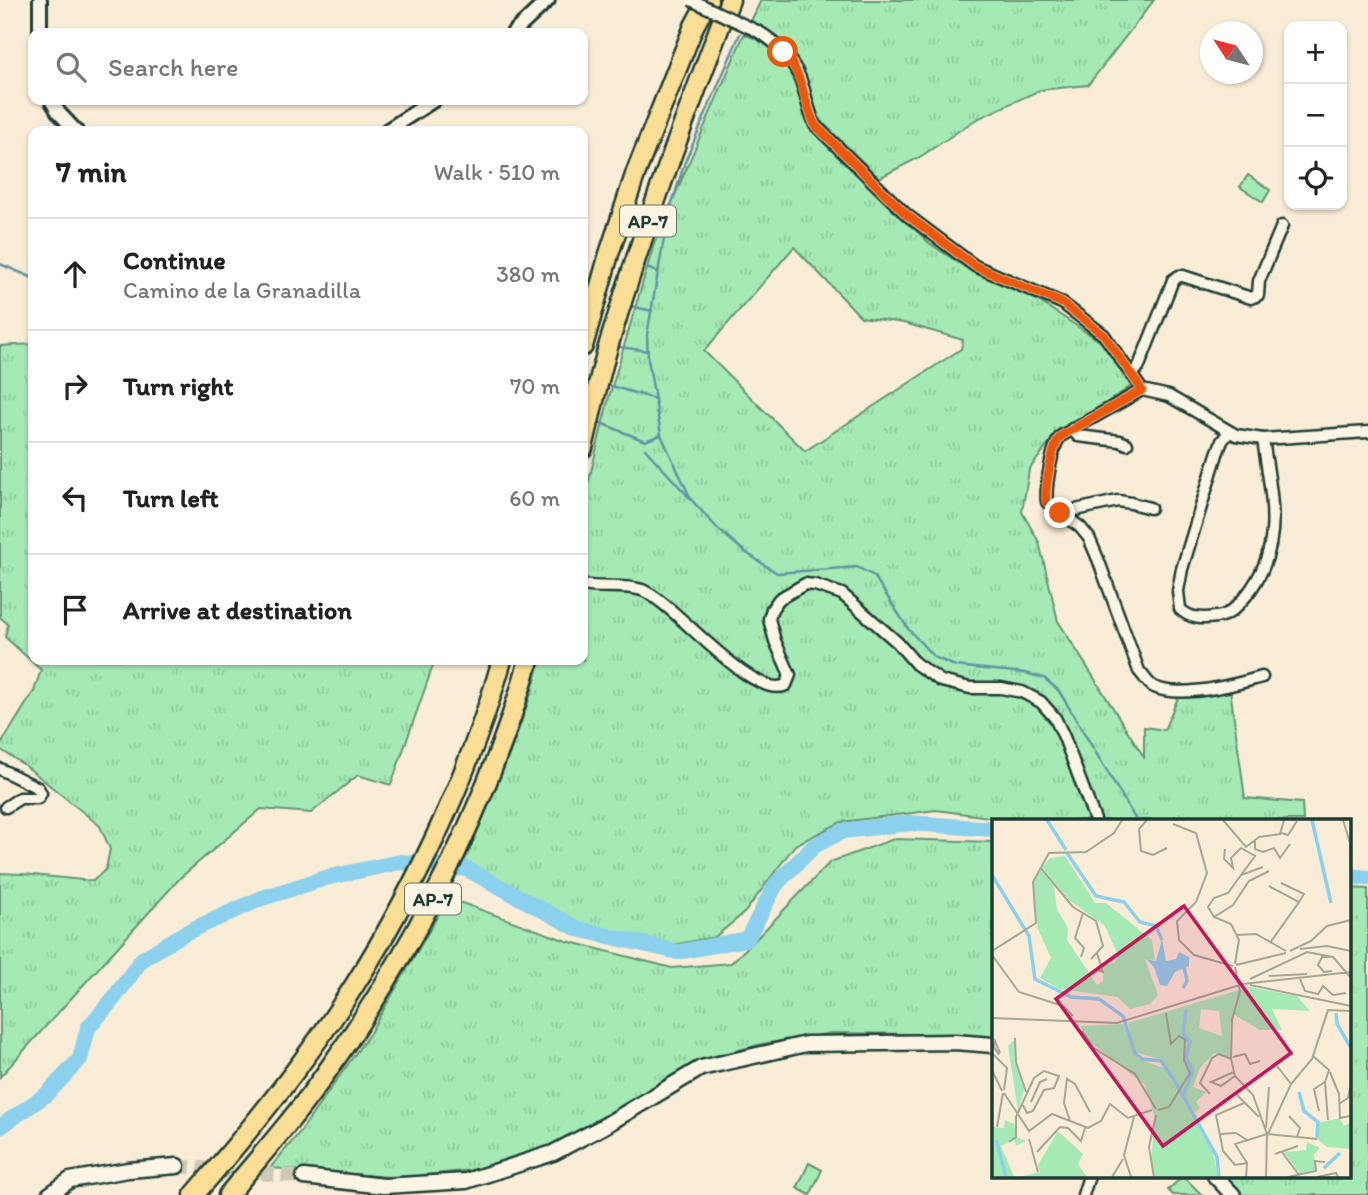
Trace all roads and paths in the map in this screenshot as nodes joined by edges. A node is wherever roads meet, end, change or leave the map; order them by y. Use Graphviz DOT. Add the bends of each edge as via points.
graph roads {
  1 [pos="40,0"];
  2 [pos="548,0"];
  3 [pos="691,0"];
  4 [pos="706,0"];
  5 [pos="730,0"];
  6 [pos="737,0"];
  7 [pos="743,0"];
  8 [pos="40,28"];
  9 [pos="518,28"];
  10 [pos="714,42"];
  11 [pos="54,105"];
  12 [pos="426,105"];
  13 [pos="71,126"];
  14 [pos="394,126"];
  15 [pos="654,201"];
  16 [pos="1282,226"];
  17 [pos="588,328"];
  18 [pos="1132,375"];
  19 [pos="1142,390"];
  20 [pos="588,428"];
  21 [pos="1072,429"];
  22 [pos="1230,432"];
  23 [pos="1368,432"];
  24 [pos="1263,439"];
  25 [pos="1127,444"];
  26 [pos="1150,508"];
  27 [pos="1060,513"];
  28 [pos="588,586"];
  29 [pos="500,665"];
  30 [pos="527,665"];
  31 [pos="1262,677"];
  32 [pos="0,769"];
  33 [pos="6,807"];
  34 [pos="1094,819"];
  35 [pos="992,1045"];
  36 [pos="177,1167"];
  37 [pos="304,1177"];
  38 [pos="1088,1178"];
  39 [pos="1217,1178"];
  40 [pos="49,1195"];
  41 [pos="194,1195"];
  42 [pos="228,1195"];
  43 [pos="1083,1195"];
  44 [pos="1233,1195"];
  1 -- 8 [label="street"];
  2 -- 9 [label="street"];
  3 -- 18 [label="street, bridge" via="764,34 790,60 815,125 907,215 975,266 1062,303 1104,335"];
  4 -- 17 [label="highway, AP-7" via="636,172"];
  5 -- 10 [label="highway, AP-7"];
  6 -- 10 [label="highway"];
  7 -- 15 [label="highway" via="692,129"];
  10 -- 15 [label="highway, AP-7"];
  11 -- 13 [label="street"];
  12 -- 14 [label="street"];
  15 -- 20 [label="highway, AP-7"];
  16 -- 18 [label="street" via="1256,297 1183,276 1173,280"];
  18 -- 19 [label="street"];
  19 -- 21 [label="street"];
  19 -- 22 [label="street" via="1169,396"];
  21 -- 25 [label="street" via="1078,436"];
  21 -- 27 [label="street" via="1057,440 1049,474 1046,502"];
  22 -- 24 [label="street"];
  22 -- 24 [label="street" via="1217,454 1182,569 1180,609 1191,617 1230,613 1261,573 1274,522"];
  23 -- 24 [label="street"];
  26 -- 27 [label="street" via="1118,501"];
  27 -- 31 [label="street" via="1088,538 1139,671 1150,684 1181,693"];
  28 -- 34 [label="street" via="642,590 747,674 781,687 790,675 769,619 772,609 779,599 805,584 842,594 916,664 941,681 1022,692 1041,702 1064,737"];
  29 -- 41 [label="highway, AP-7" via="465,769 385,933 286,1083"];
  30 -- 42 [label="highway, AP-7" via="491,771 418,928 327,1072"];
  32 -- 33 [label="street" via="41,793 38,798 20,798"];
  35 -- 37 [label="main road" via="806,1044 701,1068 553,1153 466,1181 384,1186"];
  36 -- 40 [label="main road" via="70,1180"];
  38 -- 43 [label="street"];
  39 -- 44 [label="main road"];
}
